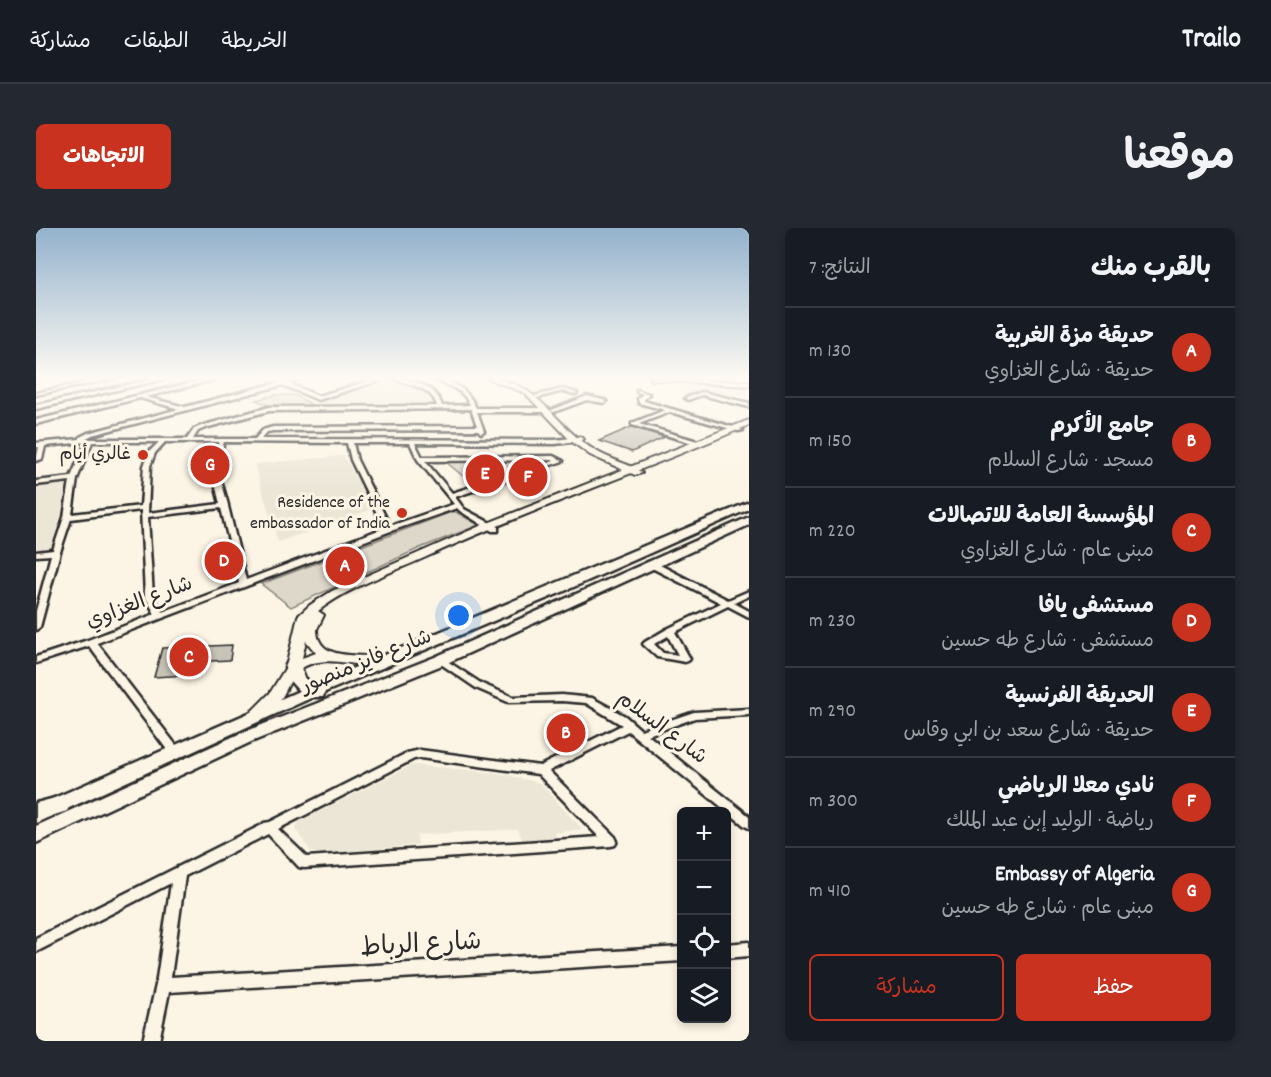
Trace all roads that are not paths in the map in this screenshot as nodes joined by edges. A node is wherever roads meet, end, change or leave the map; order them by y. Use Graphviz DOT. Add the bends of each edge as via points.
graph roads {
  1 [pos="63,416"];
  2 [pos="158,416"];
  3 [pos="244,416"];
  4 [pos="476,416"];
  5 [pos="555,416"];
  6 [pos="655,416"];
  7 [pos="697,416"];
  8 [pos="59,417"];
  9 [pos="36,422"];
  10 [pos="743,426"];
  11 [pos="460,428"];
  12 [pos="480,428"];
  13 [pos="577,439"];
  14 [pos="90,440"];
  15 [pos="78,441"];
  16 [pos="163,441"];
  17 [pos="188,441"];
  18 [pos="222,441"];
  19 [pos="256,441"];
  20 [pos="350,442"];
  21 [pos="412,442"];
  22 [pos="465,442"];
  23 [pos="485,442"];
  24 [pos="699,443"];
  25 [pos="39,445"];
  26 [pos="36,459"];
  27 [pos="420,459"];
  28 [pos="640,470"];
  29 [pos="74,479"];
  30 [pos="36,483"];
  31 [pos="450,496"];
  32 [pos="225,505"];
  33 [pos="459,505"];
  34 [pos="749,505"];
  35 [pos="145,511"];
  36 [pos="68,517"];
  37 [pos="749,521"];
  38 [pos="495,526"];
  39 [pos="388,529"];
  40 [pos="56,552"];
  41 [pos="36,554"];
  42 [pos="651,564"];
  43 [pos="243,584"];
  44 [pos="749,592"];
  45 [pos="729,603"];
  46 [pos="749,614"];
  47 [pos="160,615"];
  48 [pos="36,627"];
  49 [pos="670,632"];
  50 [pos="91,642"];
  51 [pos="314,644"];
  52 [pos="297,648"];
  53 [pos="38,657"];
  54 [pos="335,657"];
  55 [pos="441,660"];
  56 [pos="387,661"];
  57 [pos="293,667"];
  58 [pos="312,692"];
  59 [pos="354,696"];
  60 [pos="749,712"];
  61 [pos="254,717"];
  62 [pos="630,726"];
  63 [pos="640,734"];
  64 [pos="175,752"];
  65 [pos="199,760"];
  66 [pos="541,770"];
  67 [pos="59,805"];
  68 [pos="36,814"];
  69 [pos="749,823"];
  70 [pos="268,826"];
  71 [pos="36,835"];
  72 [pos="179,872"];
  73 [pos="36,945"];
  74 [pos="749,949"];
  75 [pos="731,951"];
  76 [pos="677,954"];
  77 [pos="163,985"];
  78 [pos="151,1041"];
  1 -- 8 [label="street"];
  2 -- 15 [label="street" via="90,434"];
  3 -- 17 [label="street" via="196,430"];
  4 -- 12 [label="street"];
  5 -- 13 [label="street"];
  6 -- 24 [label="street" via="634,424"];
  7 -- 10 [label="street"];
  8 -- 9 [label="street"];
  10 -- 24 [label="main road"];
  10 -- 28 [label="main road"];
  11 -- 12 [label="street"];
  11 -- 19 [label="street" via="273,429"];
  11 -- 22 [label="street"];
  12 -- 23 [label="street"];
  13 -- 23 [label="street"];
  13 -- 28 [label="street"];
  14 -- 15 [label="street"];
  14 -- 16 [label="street"];
  14 -- 29 [label="street"];
  15 -- 25 [label="street"];
  16 -- 17 [label="street"];
  16 -- 35 [label="street" via="152,452 147,466"];
  17 -- 18 [label="street"];
  18 -- 19 [label="street"];
  18 -- 32 [label="street" via="216,473"];
  19 -- 20 [label="street"];
  20 -- 21 [label="street"];
  20 -- 39 [label="street" via="354,460"];
  21 -- 22 [label="street"];
  21 -- 27 [label="street"];
  22 -- 23 [label="street"];
  24 -- 28 [label="main road"];
  25 -- 26 [label="street"];
  27 -- 31 [label="street"];
  27 -- 31 [label="street" via="560,461"];
  28 -- 38 [label="main road"];
  29 -- 30 [label="street"];
  29 -- 36 [label="street"];
  31 -- 33 [label="street"];
  32 -- 35 [label="street"];
  32 -- 43 [label="street"];
  33 -- 38 [label="street" via="464,512"];
  33 -- 39 [label="street, شارع الغزاوي"];
  34 -- 56 [label="highway, شارع فايز منصور"];
  35 -- 36 [label="street"];
  35 -- 47 [label="street" via="149,596"];
  36 -- 40 [label="street"];
  37 -- 42 [label="highway, شارع فايز منصور"];
  38 -- 51 [label="main road" via="327,608 310,626"];
  38 -- 52 [label="main road" via="423,553 336,594 302,621"];
  39 -- 43 [label="street, شارع الغزاوي"];
  40 -- 41 [label="street"];
  40 -- 48 [label="street"];
  42 -- 45 [label="street"];
  42 -- 55 [label="highway, شارع فايز منصور"];
  43 -- 47 [label="street, شارع الغزاوي"];
  44 -- 45 [label="street"];
  45 -- 46 [label="street"];
  45 -- 49 [label="street"];
  47 -- 50 [label="street, شارع الغزاوي"];
  50 -- 53 [label="street, شارع الغزاوي"];
  50 -- 64 [label="street"];
  51 -- 52 [label="main road"];
  51 -- 54 [label="main road"];
  52 -- 57 [label="main road"];
  54 -- 56 [label="main road"];
  54 -- 57 [label="main road" via="317,657"];
  55 -- 59 [label="highway, شارع فايز منصور"];
  55 -- 62 [label="street, شارع السلام" via="478,686 512,700 588,700"];
  56 -- 58 [label="highway, شارع فايز منصور"];
  57 -- 58 [label="highway" via="298,682"];
  57 -- 61 [label="main road" via="276,696"];
  58 -- 59 [label="highway"];
  58 -- 61 [label="highway, شارع فايز منصور"];
  59 -- 65 [label="highway, شارع فايز منصور"];
  60 -- 63 [label="street" via="694,715"];
  61 -- 64 [label="highway, شارع فايز منصور"];
  62 -- 63 [label="street, شارع السلام"];
  62 -- 66 [label="street"];
  63 -- 69 [label="street, شارع السلام"];
  64 -- 65 [label="highway" via="239,727 254,730"];
  64 -- 67 [label="highway, شارع فايز منصور"];
  65 -- 71 [label="highway, شارع فايز منصور"];
  66 -- 70 [label="street" via="420,754"];
  66 -- 70 [label="street" via="611,841 304,864"];
  67 -- 68 [label="highway"];
  70 -- 72 [label="street"];
  72 -- 73 [label="street"];
  72 -- 77 [label="street"];
  74 -- 75 [label="street"];
  76 -- 77 [label="street, شارع الرباط"];
  77 -- 78 [label="street"];
}
